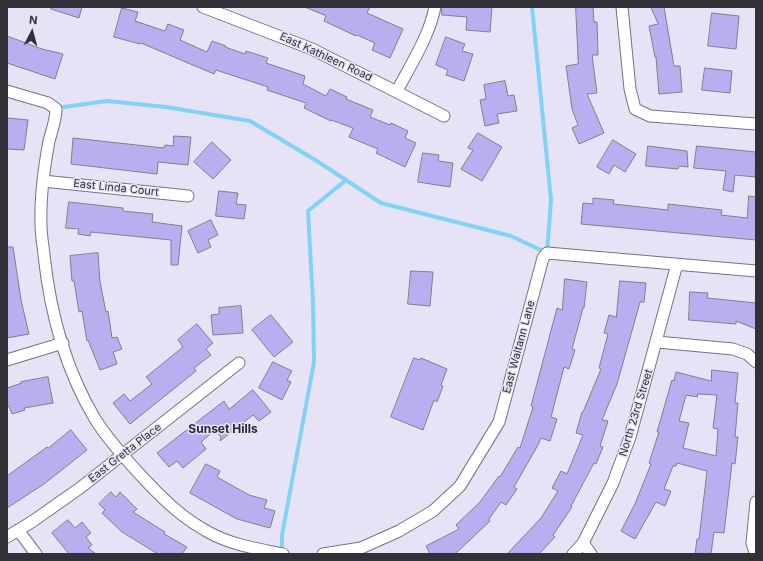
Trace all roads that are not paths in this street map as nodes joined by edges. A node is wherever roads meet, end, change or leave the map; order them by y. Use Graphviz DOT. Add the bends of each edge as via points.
graph roads {
  1 [pos="203,7"];
  2 [pos="435,7"];
  3 [pos="622,7"];
  4 [pos="7,91"];
  5 [pos="397,91"];
  6 [pos="444,116"];
  7 [pos="756,124"];
  8 [pos="43,181"];
  9 [pos="188,196"];
  10 [pos="677,264"];
  11 [pos="756,271"];
  12 [pos="657,342"];
  13 [pos="63,343"];
  14 [pos="7,360"];
  15 [pos="756,362"];
  16 [pos="239,363"];
  17 [pos="123,455"];
  18 [pos="756,502"];
  19 [pos="18,530"];
  20 [pos="7,537"];
  21 [pos="583,543"];
  22 [pos="36,554"];
  23 [pos="283,554"];
  24 [pos="323,554"];
  25 [pos="573,554"];
  26 [pos="591,554"];
  27 [pos="756,554"];
  1 -- 5 [label="street, East Kathleen Road" via="297,42"];
  2 -- 5 [label="street" via="432,24"];
  3 -- 7 [label="street" via="630,89 635,109 650,116"];
  4 -- 8 [label="street" via="48,103 56,108"];
  5 -- 6 [label="street, East Kathleen Road"];
  8 -- 9 [label="street, East Linda Court"];
  8 -- 13 [label="street" via="41,226 45,266 53,312"];
  10 -- 11 [label="street, East Waltann Lane"];
  10 -- 12 [label="street, North 23rd Street"];
  10 -- 24 [label="street, East Waltann Lane" via="547,253 542,258 499,422 460,486 433,511 399,531 361,548"];
  12 -- 15 [label="street" via="733,349 747,354"];
  12 -- 21 [label="street, North 23rd Street" via="616,477"];
  13 -- 14 [label="street"];
  13 -- 17 [label="street" via="73,374 95,419"];
  16 -- 17 [label="street, East Gretta Place"];
  17 -- 19 [label="street, East Gretta Place" via="33,522"];
  17 -- 23 [label="street" via="170,506 188,520 211,534"];
  18 -- 27 [label="street" via="752,542"];
  19 -- 20 [label="street, East Gretta Place"];
  19 -- 22 [label="street"];
  21 -- 25 [label="street, North 23rd Street"];
  21 -- 26 [label="street"];
}
